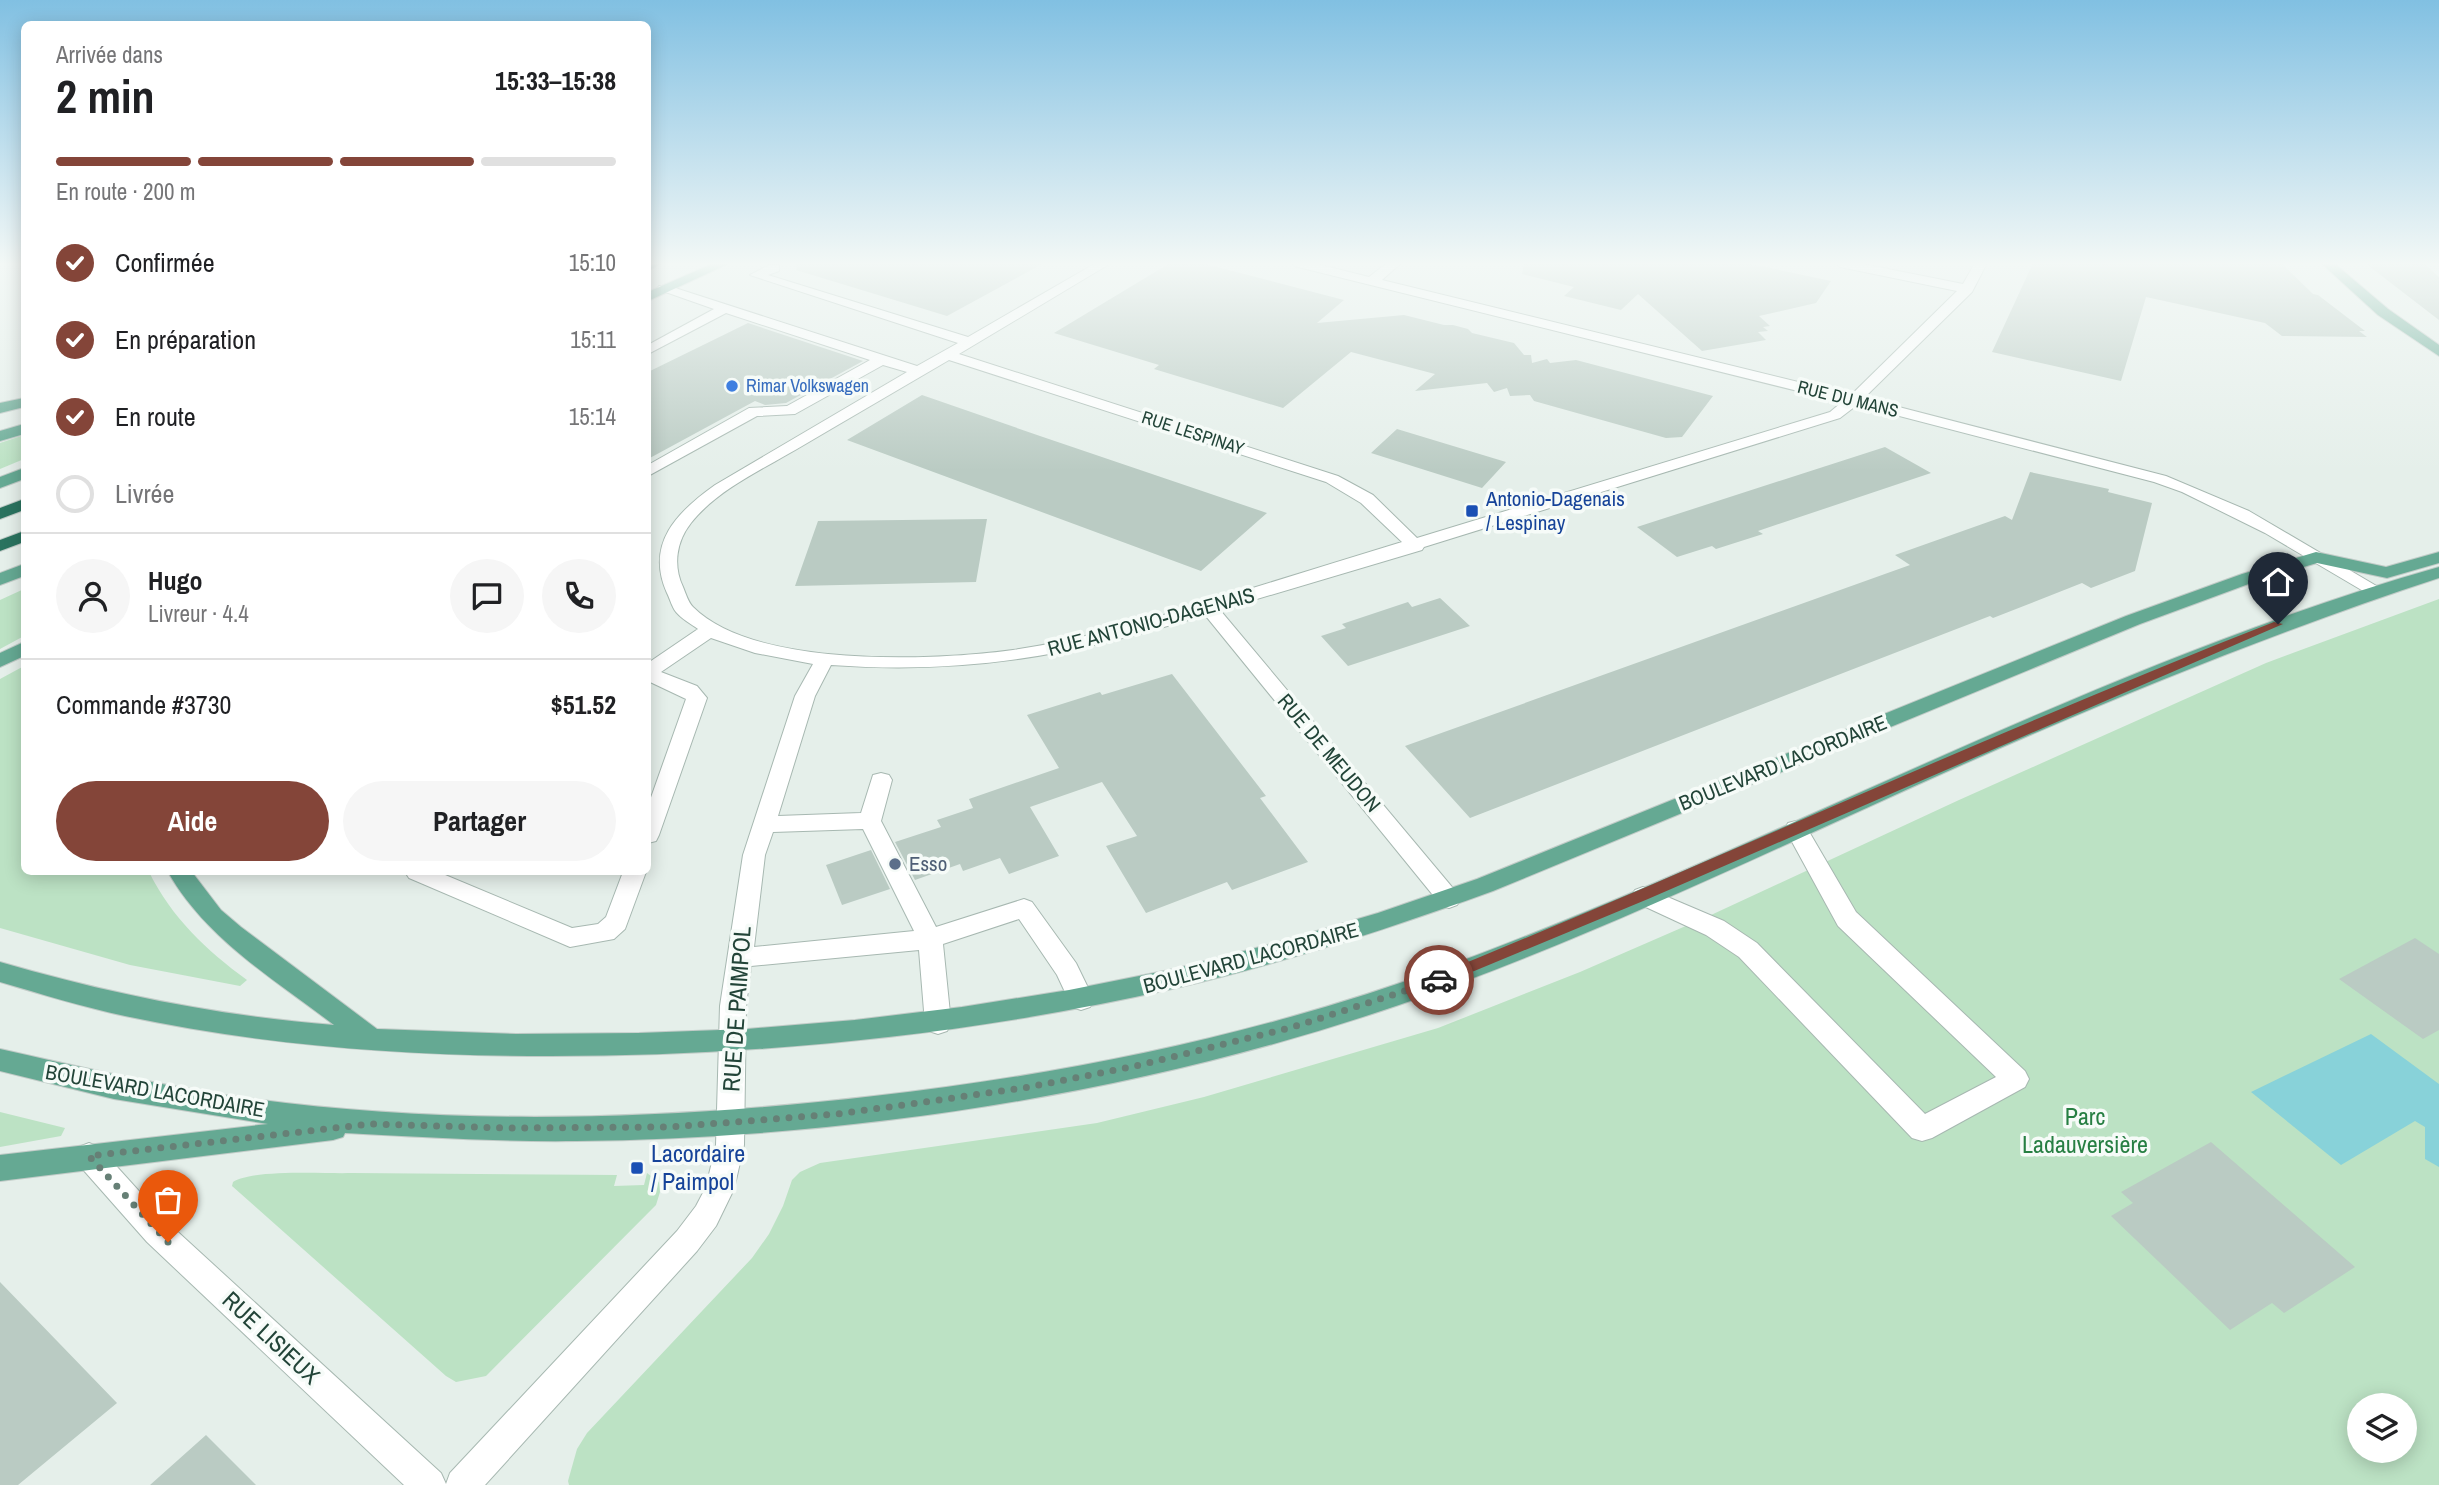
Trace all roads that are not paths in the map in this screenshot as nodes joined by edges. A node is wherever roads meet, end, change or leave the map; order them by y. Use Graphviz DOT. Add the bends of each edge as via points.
graph roads {
  1 [pos="681,332"];
  2 [pos="801,332"];
  3 [pos="940,332"];
  4 [pos="987,332"];
  5 [pos="1579,332"];
  6 [pos="1923,332"];
  7 [pos="2411,332"];
  8 [pos="971,342"];
  9 [pos="651,348"];
  10 [pos="2439,352"];
  11 [pos="950,355"];
  12 [pos="883,359"];
  13 [pos="920,372"];
  14 [pos="823,393"];
  15 [pos="1854,400"];
  16 [pos="21,404"];
  17 [pos="859,407"];
  18 [pos="0,408"];
  19 [pos="21,430"];
  20 [pos="0,436"];
  21 [pos="651,469"];
  22 [pos="21,474"];
  23 [pos="0,483"];
  24 [pos="21,505"];
  25 [pos="0,514"];
  26 [pos="21,537"];
  27 [pos="0,546"];
  28 [pos="1416,546"];
  29 [pos="2316,557"];
  30 [pos="2439,557"];
  31 [pos="21,570"];
  32 [pos="2439,572"];
  33 [pos="0,580"];
  34 [pos="2376,591"];
  35 [pos="1209,608"];
  36 [pos="709,630"];
  37 [pos="21,650"];
  38 [pos="825,659"];
  39 [pos="0,661"];
  40 [pos="651,671"];
  41 [pos="651,674"];
  42 [pos="881,780"];
  43 [pos="870,821"];
  44 [pos="762,824"];
  45 [pos="651,827"];
  46 [pos="1796,829"];
  47 [pos="182,875"];
  48 [pos="424,875"];
  49 [pos="633,875"];
  50 [pos="1643,896"];
  51 [pos="1449,899"];
  52 [pos="930,939"];
  53 [pos="738,958"];
  54 [pos="0,972"];
  55 [pos="1081,1000"];
  56 [pos="938,1023"];
  57 [pos="370,1038"];
  58 [pos="731,1042"];
  59 [pos="0,1060"];
  60 [pos="731,1123"];
  61 [pos="370,1124"];
  62 [pos="89,1156"];
  63 [pos="0,1168"];
  64 [pos="429,1485"];
  65 [pos="462,1485"];
  1 -- 9 [label="street"];
  2 -- 12 [label="street"];
  3 -- 8 [label="street"];
  4 -- 8 [label="street, RUE ANTONIO-DAGENAIS"];
  5 -- 15 [label="street, RUE DU MANS"];
  6 -- 15 [label="street, RUE ANTONIO-DAGENAIS"];
  7 -- 10 [label="main road"];
  8 -- 11 [label="street, RUE ANTONIO-DAGENAIS"];
  11 -- 13 [label="street, RUE ANTONIO-DAGENAIS"];
  11 -- 28 [label="street, RUE LESPINAY" via="1332,478 1367,499"];
  12 -- 13 [label="street"];
  12 -- 14 [label="street"];
  13 -- 17 [label="street, RUE ANTONIO-DAGENAIS"];
  14 -- 17 [label="street"];
  14 -- 21 [label="street" via="790,411 754,411"];
  15 -- 28 [label="street, RUE ANTONIO-DAGENAIS" via="1835,415"];
  15 -- 29 [label="street, RUE DU MANS" via="2176,484"];
  16 -- 18 [label="main road"];
  17 -- 36 [label="street, RUE ANTONIO-DAGENAIS" via="722,486 684,518 674,536 668,574 672,593 698,624"];
  19 -- 20 [label="main road"];
  22 -- 23 [label="main road"];
  24 -- 25 [label="highway"];
  26 -- 27 [label="highway"];
  28 -- 35 [label="street, RUE ANTONIO-DAGENAIS"];
  29 -- 30 [label="main road" via="2387,573"];
  29 -- 34 [label="street, RUE DU MANS"];
  29 -- 51 [label="main road, BOULEVARD LACORDAIRE" via="2146,615"];
  31 -- 33 [label="main road"];
  32 -- 34 [label="main road, BOULEVARD LACORDAIRE"];
  34 -- 46 [label="main road, BOULEVARD LACORDAIRE" via="2196,656"];
  35 -- 38 [label="street, RUE ANTONIO-DAGENAIS" via="1086,642 1008,656 935,662"];
  35 -- 51 [label="street, RUE DE MEUDON"];
  36 -- 38 [label="street, RUE ANTONIO-DAGENAIS" via="766,650"];
  36 -- 40 [label="street"];
  37 -- 39 [label="main road"];
  38 -- 44 [label="street, RUE DE PAIMPOL" via="805,696"];
  41 -- 45 [label="street" via="697,698"];
  42 -- 43 [label="street"];
  43 -- 44 [label="street"];
  43 -- 52 [label="street"];
  44 -- 53 [label="street, RUE DE PAIMPOL"];
  46 -- 50 [label="main road, BOULEVARD LACORDAIRE"];
  46 -- 50 [label="street" via="1847,919 2016,1079 1922,1129 1748,950 1715,928"];
  47 -- 57 [label="main road" via="232,934"];
  48 -- 49 [label="street" via="570,937 605,932 616,922"];
  50 -- 60 [label="main road, BOULEVARD LACORDAIRE" via="1421,987 1198,1051 968,1096"];
  51 -- 55 [label="main road, BOULEVARD LACORDAIRE" via="1319,943"];
  52 -- 53 [label="street"];
  52 -- 55 [label="street" via="1024,908 1067,970"];
  52 -- 56 [label="street"];
  53 -- 58 [label="street, RUE DE PAIMPOL"];
  54 -- 57 [label="main road, BOULEVARD LACORDAIRE" via="148,1010"];
  55 -- 56 [label="main road, BOULEVARD LACORDAIRE"];
  56 -- 58 [label="main road, BOULEVARD LACORDAIRE"];
  57 -- 58 [label="main road, BOULEVARD LACORDAIRE" via="522,1046"];
  58 -- 60 [label="street, RUE DE PAIMPOL"];
  59 -- 61 [label="main road, BOULEVARD LACORDAIRE" via="149,1095"];
  60 -- 61 [label="main road, BOULEVARD LACORDAIRE" via="646,1128"];
  60 -- 65 [label="street, RUE DE PAIMPOL" via="720,1189 706,1216"];
  61 -- 62 [label="main road"];
  62 -- 63 [label="main road"];
  62 -- 64 [label="street, RUE LISIEUX" via="157,1232"];
}
